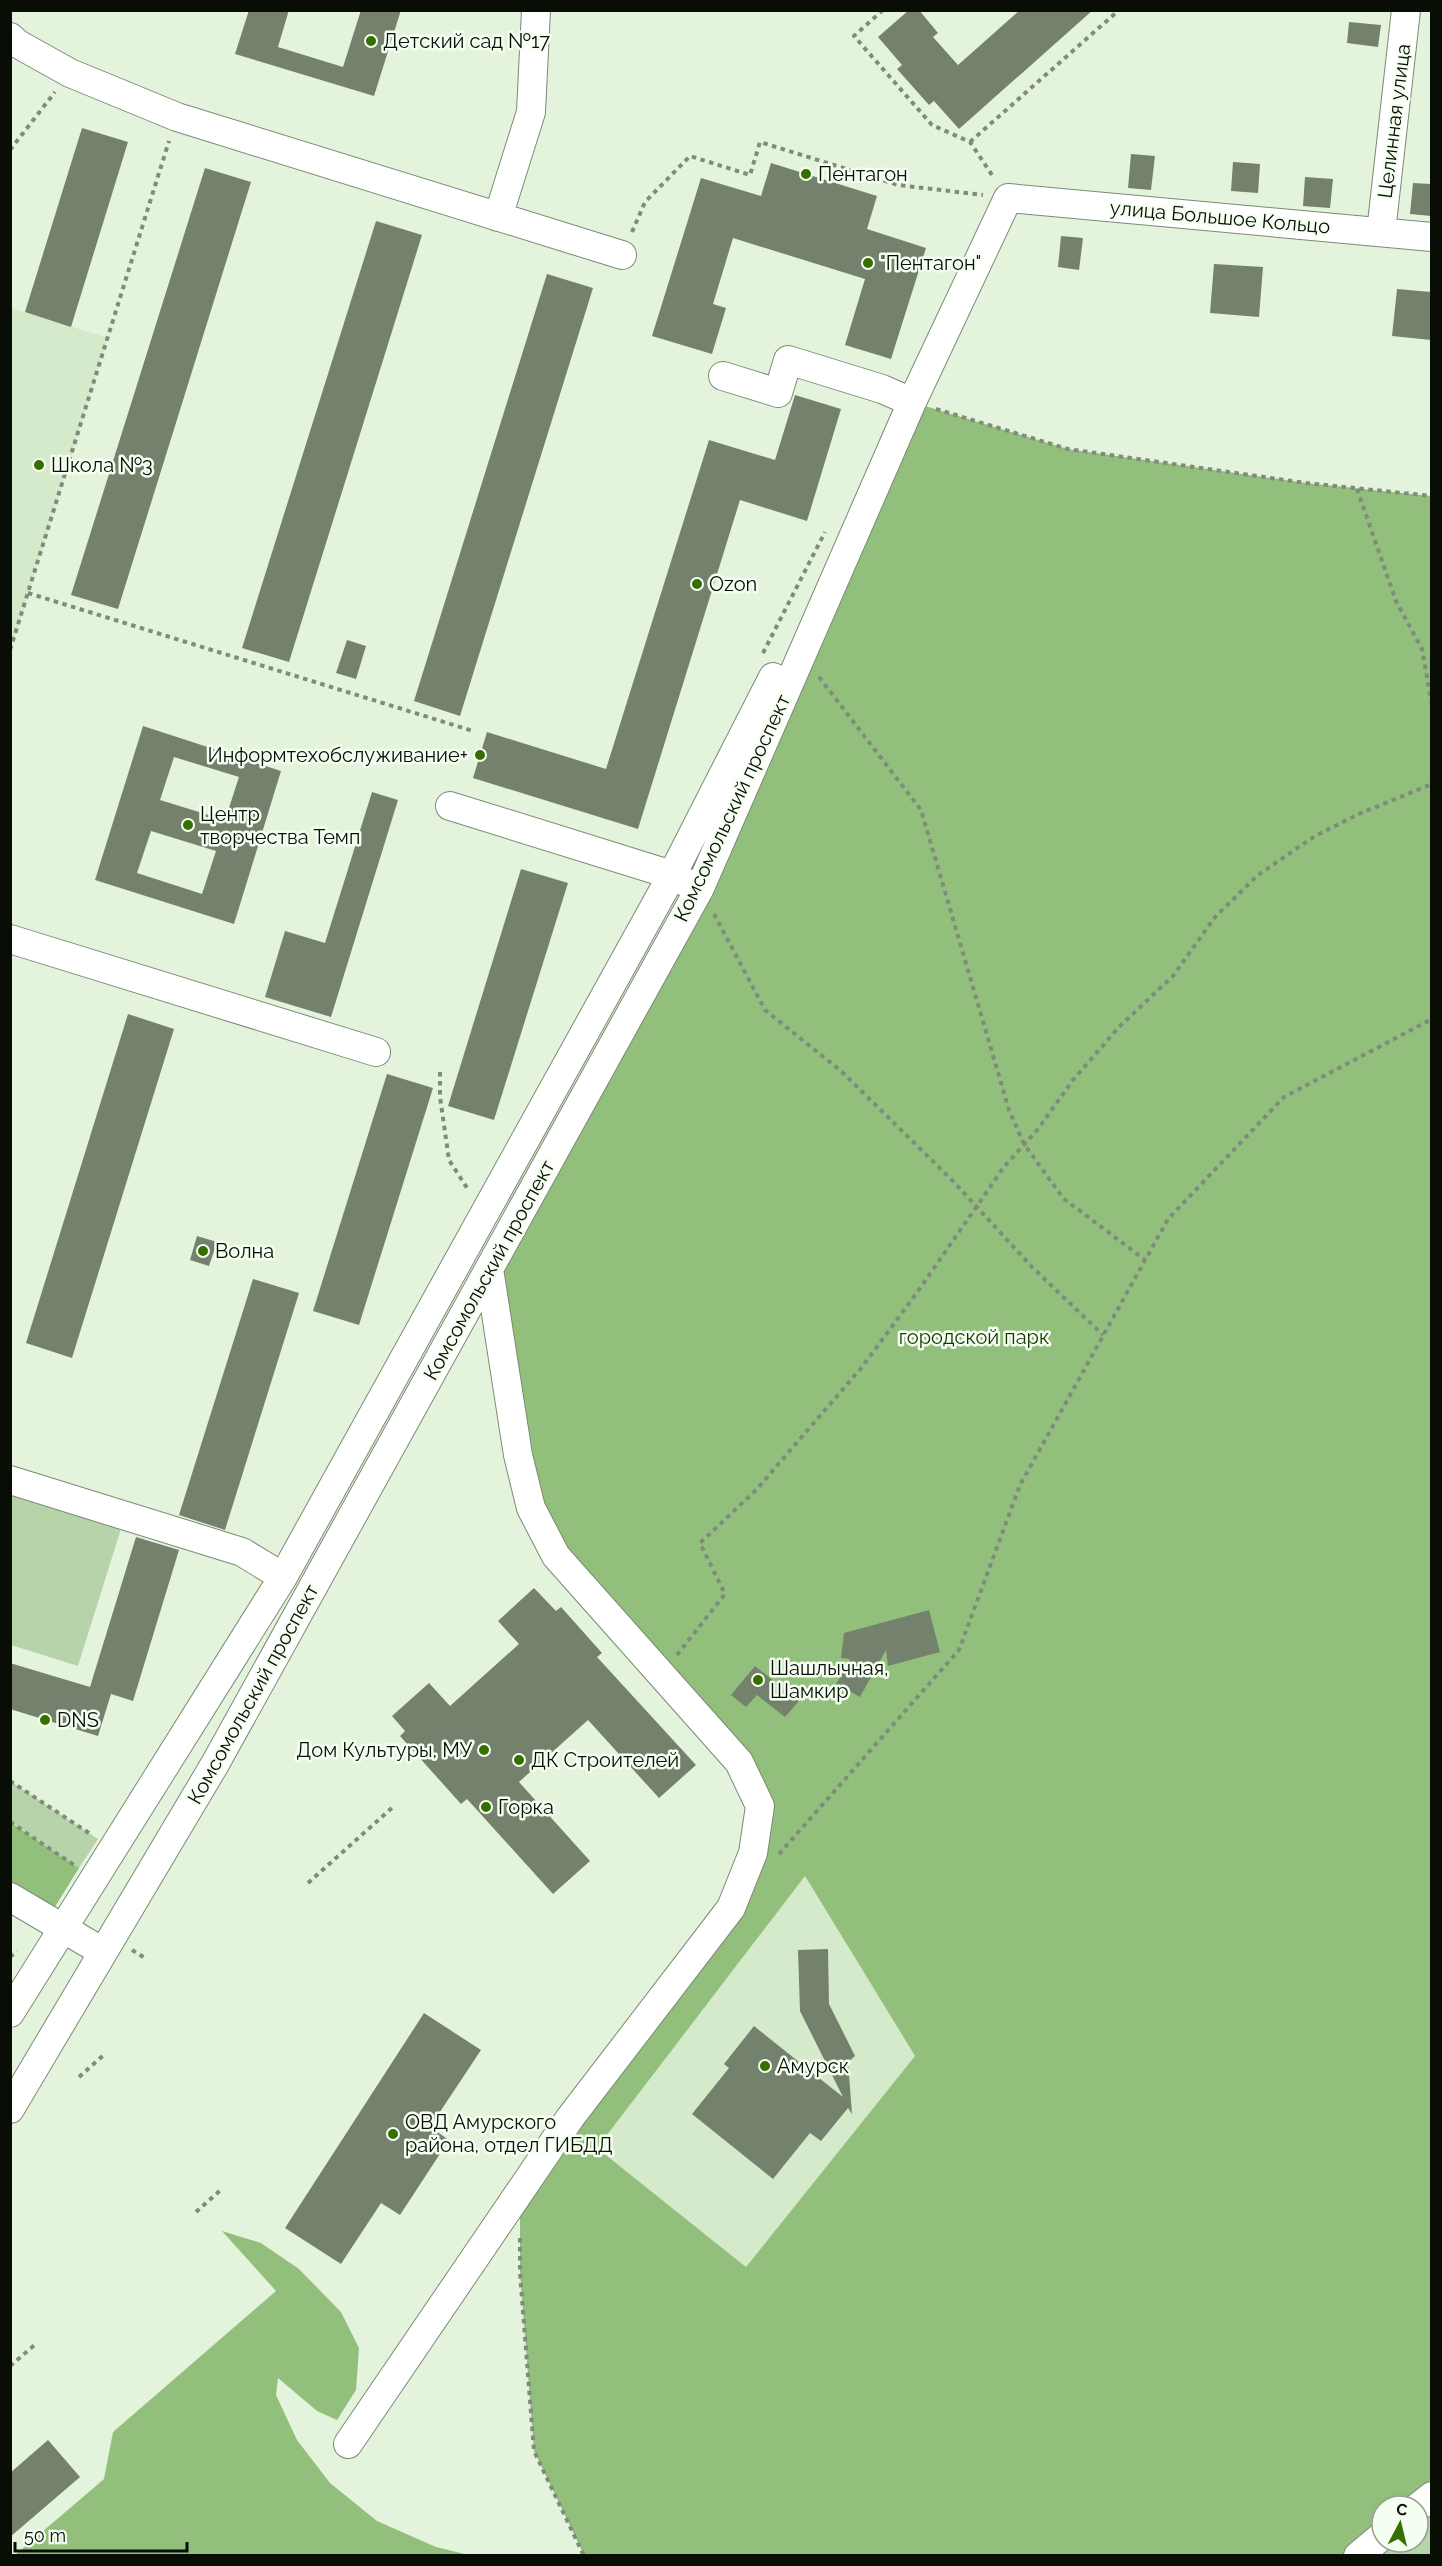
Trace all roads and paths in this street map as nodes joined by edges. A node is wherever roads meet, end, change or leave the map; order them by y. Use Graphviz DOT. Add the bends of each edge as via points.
graph roads {
  1 [pos="536,10"];
  2 [pos="883,10"];
  3 [pos="1119,10"];
  4 [pos="1406,10"];
  5 [pos="10,37"];
  6 [pos="70,73"];
  7 [pos="177,117"];
  8 [pos="970,142"];
  9 [pos="10,150"];
  10 [pos="1008,198"];
  11 [pos="498,217"];
  12 [pos="1381,232"];
  13 [pos="1431,237"];
  14 [pos="622,255"];
  15 [pos="723,376"];
  16 [pos="912,402"];
  17 [pos="1357,489"];
  18 [pos="1431,496"];
  19 [pos="28,593"];
  20 [pos="10,650"];
  21 [pos="802,655"];
  22 [pos="1431,705"];
  23 [pos="473,731"];
  24 [pos="1431,784"];
  25 [pos="450,806"];
  26 [pos="672,875"];
  27 [pos="700,888"];
  28 [pos="10,939"];
  29 [pos="1431,1019"];
  30 [pos="376,1052"];
  31 [pos="440,1072"];
  32 [pos="1024,1144"];
  33 [pos="472,1196"];
  34 [pos="976,1206"];
  35 [pos="1145,1260"];
  36 [pos="489,1269"];
  37 [pos="1103,1335"];
  38 [pos="10,1480"];
  39 [pos="283,1577"];
  40 [pos="662,1674"];
  41 [pos="10,1781"];
  42 [pos="393,1807"];
  43 [pos="10,1822"];
  44 [pos="98,1839"];
  45 [pos="778,1855"];
  46 [pos="79,1868"];
  47 [pos="308,1883"];
  48 [pos="10,1897"];
  49 [pos="64,1928"];
  50 [pos="103,1952"];
  51 [pos="10,2013"];
  52 [pos="106,2053"];
  53 [pos="79,2077"];
  54 [pos="10,2109"];
  55 [pos="223,2188"];
  56 [pos="196,2212"];
  57 [pos="520,2228"];
  58 [pos="37,2343"];
  59 [pos="10,2366"];
  60 [pos="348,2444"];
  61 [pos="1370,2546"];
  62 [pos="584,2556"];
  63 [pos="1358,2556"];
  1 -- 11 [label="street" via="531,112"];
  2 -- 8 [label="path" via="854,36 932,125"];
  3 -- 8 [label="path"];
  4 -- 12 [label="street, Целинная улица"];
  5 -- 6 [label="street"];
  6 -- 7 [label="street"];
  6 -- 9 [label="path"];
  7 -- 11 [label="street"];
  7 -- 19 [label="path"];
  8 -- 10 [label="path"];
  10 -- 12 [label="street, улица Большое Кольцо"];
  10 -- 14 [label="path" via="898,185 760,142 750,175 690,156 645,202"];
  10 -- 16 [label="street, Комсомольский проспект"];
  11 -- 14 [label="street"];
  12 -- 13 [label="street, улица Большое Кольцо"];
  15 -- 16 [label="street" via="778,393 788,360"];
  16 -- 17 [label="path" via="1068,449"];
  16 -- 21 [label="street, Комсомольский проспект"];
  16 -- 26 [label="street, Комсомольский проспект"];
  17 -- 18 [label="path"];
  17 -- 22 [label="path" via="1396,601 1422,649"];
  19 -- 20 [label="path"];
  19 -- 23 [label="path"];
  21 -- 27 [label="street, Комсомольский проспект"];
  21 -- 32 [label="path" via="921,810 1009,1110"];
  24 -- 32 [label="path" via="1316,836 1257,874 1215,917 1173,976 1119,1027 1073,1080"];
  25 -- 26 [label="street"];
  26 -- 27 [label="street"];
  26 -- 39 [label="street, Комсомольский проспект"];
  27 -- 34 [label="path" via="765,1010 841,1071"];
  27 -- 36 [label="street, Комсомольский проспект"];
  28 -- 30 [label="street"];
  29 -- 35 [label="path" via="1284,1097 1168,1219"];
  31 -- 33 [label="path" via="449,1160"];
  32 -- 34 [label="path"];
  32 -- 35 [label="path" via="1063,1198"];
  34 -- 37 [label="path"];
  34 -- 40 [label="path" via="862,1367 757,1489 700,1543 725,1594"];
  35 -- 37 [label="path"];
  36 -- 40 [label="street" via="518,1455 531,1508 556,1556"];
  36 -- 50 [label="street, Комсомольский проспект" via="215,1764"];
  37 -- 45 [label="path" via="1020,1485 958,1650"];
  38 -- 39 [label="street" via="242,1552"];
  39 -- 49 [label="street, Комсомольский проспект"];
  40 -- 60 [label="street" via="739,1762 760,1806 753,1852 731,1908 570,2118"];
  41 -- 44 [label="path"];
  42 -- 47 [label="path"];
  43 -- 46 [label="path"];
  48 -- 49 [label="street"];
  49 -- 50 [label="street"];
  49 -- 51 [label="street, Комсомольский проспект"];
  50 -- 54 [label="street, Комсомольский проспект"];
  52 -- 53 [label="path"];
  55 -- 56 [label="path"];
  57 -- 62 [label="path" via="534,2451"];
  58 -- 59 [label="path"];
  61 -- 63 [label="street"];
}
